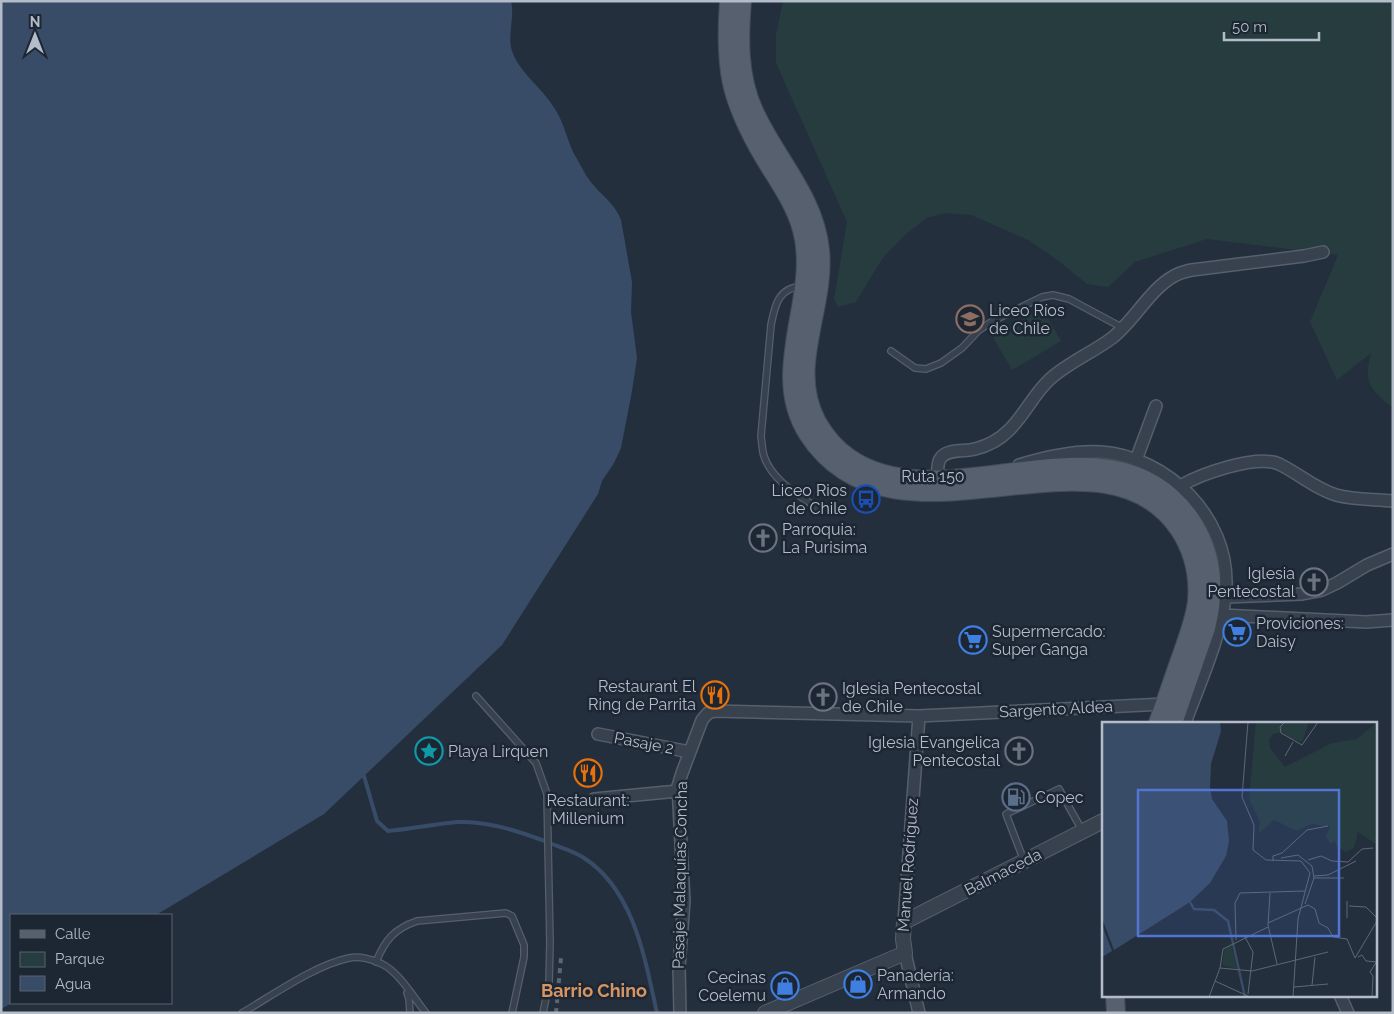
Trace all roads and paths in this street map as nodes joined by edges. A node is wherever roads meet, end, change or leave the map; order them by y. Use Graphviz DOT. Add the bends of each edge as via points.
graph roads {
  1 [pos="729,1"];
  2 [pos="742,1"];
  3 [pos="1323,252"];
  4 [pos="804,286"];
  5 [pos="1123,328"];
  6 [pos="891,351"];
  7 [pos="1156,406"];
  8 [pos="1136,460"];
  9 [pos="996,474"];
  10 [pos="938,486"];
  11 [pos="1180,486"];
  12 [pos="1393,501"];
  13 [pos="819,510"];
  14 [pos="1393,554"];
  15 [pos="1226,597"];
  16 [pos="1222,615"];
  17 [pos="1393,620"];
  18 [pos="476,696"];
  19 [pos="1165,704"];
  20 [pos="708,713"];
  21 [pos="919,716"];
  22 [pos="1158,722"];
  23 [pos="1173,722"];
  24 [pos="1185,722"];
  25 [pos="598,734"];
  26 [pos="690,752"];
  27 [pos="678,791"];
  28 [pos="594,799"];
  29 [pos="1102,822"];
  30 [pos="1083,832"];
  31 [pos="1024,862"];
  32 [pos="904,922"];
  33 [pos="905,953"];
  34 [pos="376,962"];
  35 [pos="404,986"];
  36 [pos="1115,996"];
  37 [pos="1340,996"];
  38 [pos="242,1013"];
  39 [pos="410,1013"];
  40 [pos="426,1013"];
  41 [pos="512,1013"];
  42 [pos="543,1013"];
  43 [pos="680,1013"];
  44 [pos="765,1013"];
  45 [pos="919,1013"];
  46 [pos="1116,1013"];
  47 [pos="1348,1013"];
  1 -- 4 [label="main road, Ruta 150" via="727,51 735,96 746,124 797,215 806,252"];
  2 -- 10 [label="main road, Ruta 150" via="739,47 747,93 760,123 808,205 818,235 820,277 806,364 806,388 811,408 826,437 860,465"];
  3 -- 5 [label="street" via="1178,274 1161,285"];
  4 -- 10 [label="main road, Ruta 150" via="792,384 796,407 810,436 834,462 867,481 893,489"];
  4 -- 13 [label="lane" via="792,287 783,293 774,308 761,436 769,467 784,485"];
  5 -- 6 [label="lane" via="1069,299 1054,295 1042,297 990,322 941,364 926,369 916,368"];
  5 -- 10 [label="street" via="1048,381 1004,435 981,447 944,455 938,466"];
  7 -- 8 [label="street"];
  8 -- 9 [label="street" via="1109,453 1078,452 1040,459"];
  8 -- 11 [label="street" via="1158,470"];
  9 -- 10 [label="main road, Ruta 150"];
  9 -- 23 [label="main road, Ruta 150" via="1077,467 1123,472 1164,491 1190,519 1209,560 1211,602 1206,628"];
  10 -- 19 [label="main road, Ruta 150" via="1095,482 1132,491 1162,510 1177,525 1188,545 1195,565 1197,586 1191,630"];
  11 -- 12 [label="street" via="1216,470 1269,461 1335,495"];
  11 -- 15 [label="street" via="1200,507 1217,538 1226,573"];
  14 -- 15 [label="street" via="1322,590"];
  15 -- 16 [label="street"];
  16 -- 17 [label="street" via="1366,622"];
  16 -- 24 [label="street"];
  18 -- 42 [label="lane" via="536,763 547,794 550,943 549,983"];
  19 -- 21 [label="street, Sargento Aldea"];
  19 -- 22 [label="main road, Ruta 150"];
  20 -- 21 [label="street, Sargento Aldea"];
  20 -- 26 [label="street, Pasaje Malaquías Concha" via="702,720"];
  21 -- 32 [label="street, Manuel Rodríguez"];
  25 -- 26 [label="street, Pasaje 2"];
  26 -- 27 [label="street, Pasaje Malaquías Concha"];
  27 -- 28 [label="street"];
  27 -- 43 [label="street, Pasaje Malaquías Concha" via="684,900 679,967"];
  29 -- 30 [label="street, Balmaceda"];
  30 -- 31 [label="street, Balmaceda"];
  30 -- 31 [label="lane" via="1059,789 1006,814"];
  31 -- 32 [label="street, Balmaceda"];
  32 -- 33 [label="street, Manuel Rodríguez"];
  33 -- 44 [label="street"];
  33 -- 45 [label="street, Manuel Rodríguez"];
  34 -- 35 [label="lane" via="393,972"];
  34 -- 38 [label="lane" via="350,958 321,968"];
  34 -- 41 [label="lane" via="383,945 405,926 417,921 506,913 512,916 524,945"];
  35 -- 39 [label="lane"];
  35 -- 40 [label="lane"];
  36 -- 46 [label="main road"];
  37 -- 47 [label="street"];
}
